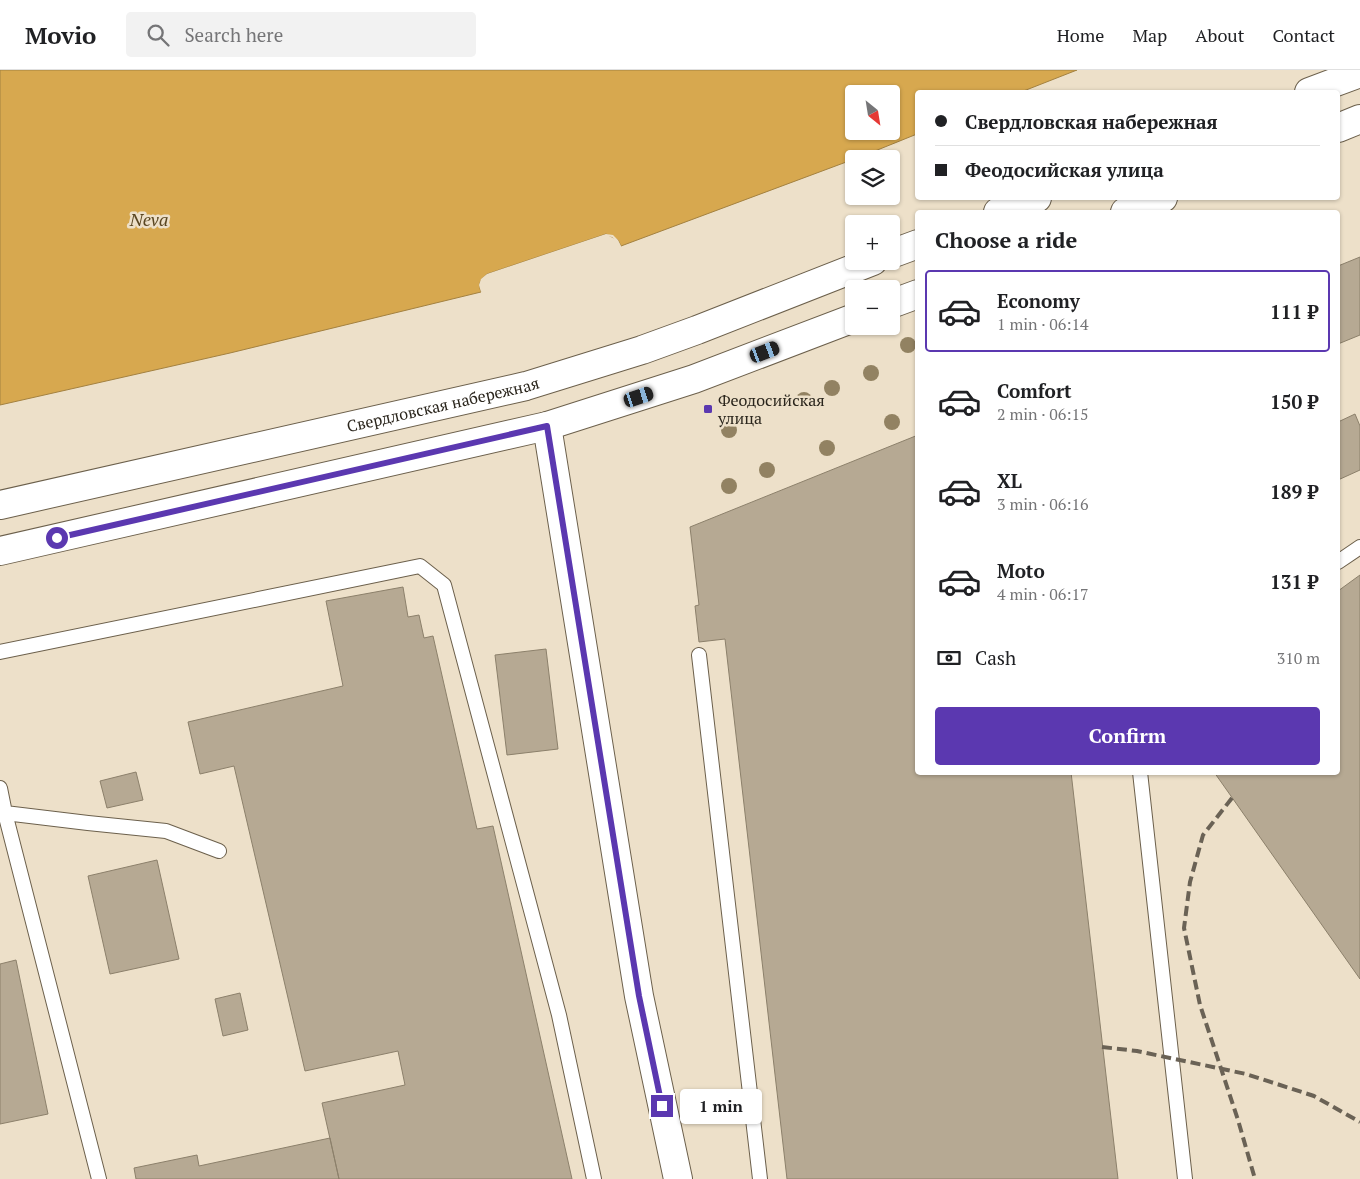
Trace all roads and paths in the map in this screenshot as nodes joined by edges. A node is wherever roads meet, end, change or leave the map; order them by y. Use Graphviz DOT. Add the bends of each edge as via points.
graph roads {
  1 [pos="1360,73"];
  2 [pos="1314,90"];
  3 [pos="1360,119"];
  4 [pos="1340,127"];
  5 [pos="1031,200"];
  6 [pos="1158,200"];
  7 [pos="1004,210"];
  8 [pos="1130,210"];
  9 [pos="915,245"];
  10 [pos="900,251"];
  11 [pos="850,270"];
  12 [pos="915,295"];
  13 [pos="900,301"];
  14 [pos="845,321"];
  15 [pos="547,426"];
  16 [pos="0,505"];
  17 [pos="1360,547"];
  18 [pos="0,551"];
  19 [pos="1340,561"];
  20 [pos="0,652"];
  21 [pos="699,655"];
  22 [pos="1140,775"];
  23 [pos="0,788"];
  24 [pos="5,813"];
  25 [pos="219,851"];
  26 [pos="99,1179"];
  27 [pos="594,1179"];
  28 [pos="678,1179"];
  29 [pos="760,1179"];
  30 [pos="1185,1179"];
  1 -- 2 [label="main road"];
  3 -- 4 [label="main road"];
  5 -- 7 [label="main road"];
  6 -- 8 [label="main road"];
  9 -- 10 [label="main road"];
  11 -- 16 [label="main road, Свердловская набережная" via="688,334 526,386"];
  12 -- 13 [label="main road"];
  14 -- 15 [label="main road" via="694,379"];
  15 -- 18 [label="main road"];
  15 -- 28 [label="main road" via="639,996"];
  17 -- 19 [label="lane"];
  20 -- 27 [label="lane" via="420,566 444,585 559,1015"];
  21 -- 29 [label="lane"];
  22 -- 30 [label="lane"];
  23 -- 24 [label="lane"];
  24 -- 25 [label="lane" via="166,831"];
  24 -- 26 [label="lane"];
}
